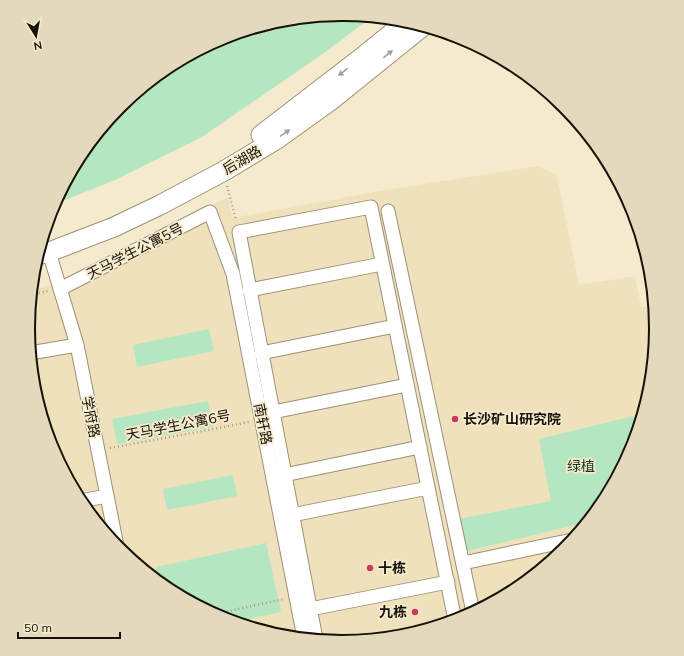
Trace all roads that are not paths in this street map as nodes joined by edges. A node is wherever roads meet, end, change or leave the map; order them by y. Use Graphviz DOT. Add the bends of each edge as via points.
graph roads {
  1 [pos="399,27"];
  2 [pos="418,30"];
  3 [pos="388,211"];
  4 [pos="210,212"];
  5 [pos="45,248"];
  6 [pos="45,249"];
  7 [pos="44,254"];
  8 [pos="382,264"];
  9 [pos="60,289"];
  10 [pos="250,290"];
  11 [pos="395,326"];
  12 [pos="77,345"];
  13 [pos="36,352"];
  14 [pos="261,353"];
  15 [pos="407,385"];
  16 [pos="267,415"];
  17 [pos="420,447"];
  18 [pos="284,475"];
  19 [pos="428,488"];
  20 [pos="107,496"];
  21 [pos="87,500"];
  22 [pos="292,515"];
  23 [pos="115,534"];
  24 [pos="562,542"];
  25 [pos="463,563"];
  26 [pos="448,582"];
  27 [pos="472,606"];
  28 [pos="310,609"];
  29 [pos="454,614"];
  30 [pos="303,632"];
  31 [pos="315,633"];
  1 -- 5 [label="main road, 后湖路, one-way" via="262,135 203,170"];
  6 -- 2 [label="main road, 后湖路, one-way" via="114,227 224,171 277,139 330,101"];
  3 -- 25 [label="street"];
  4 -- 9 [label="street, 天马学生公寓5号"];
  4 -- 16 [label="street, 南轩路" via="233,274"];
  7 -- 9 [label="street, 学府路"];
  8 -- 10 [label="street"];
  8 -- 10 [label="street" via="371,207 239,232"];
  8 -- 11 [label="street"];
  9 -- 12 [label="street, 学府路"];
  10 -- 14 [label="street"];
  11 -- 14 [label="street"];
  11 -- 15 [label="street"];
  12 -- 13 [label="street"];
  12 -- 20 [label="street, 学府路"];
  14 -- 16 [label="street"];
  15 -- 16 [label="street"];
  15 -- 17 [label="street"];
  16 -- 18 [label="street"];
  16 -- 30 [label="street, 南轩路"];
  17 -- 18 [label="street"];
  17 -- 19 [label="street"];
  18 -- 22 [label="street"];
  19 -- 22 [label="street"];
  19 -- 26 [label="street"];
  20 -- 21 [label="street"];
  20 -- 23 [label="street, 学府路"];
  22 -- 28 [label="street"];
  24 -- 25 [label="street"];
  25 -- 27 [label="street"];
  26 -- 28 [label="street"];
  26 -- 29 [label="street"];
  28 -- 31 [label="street"];
}
